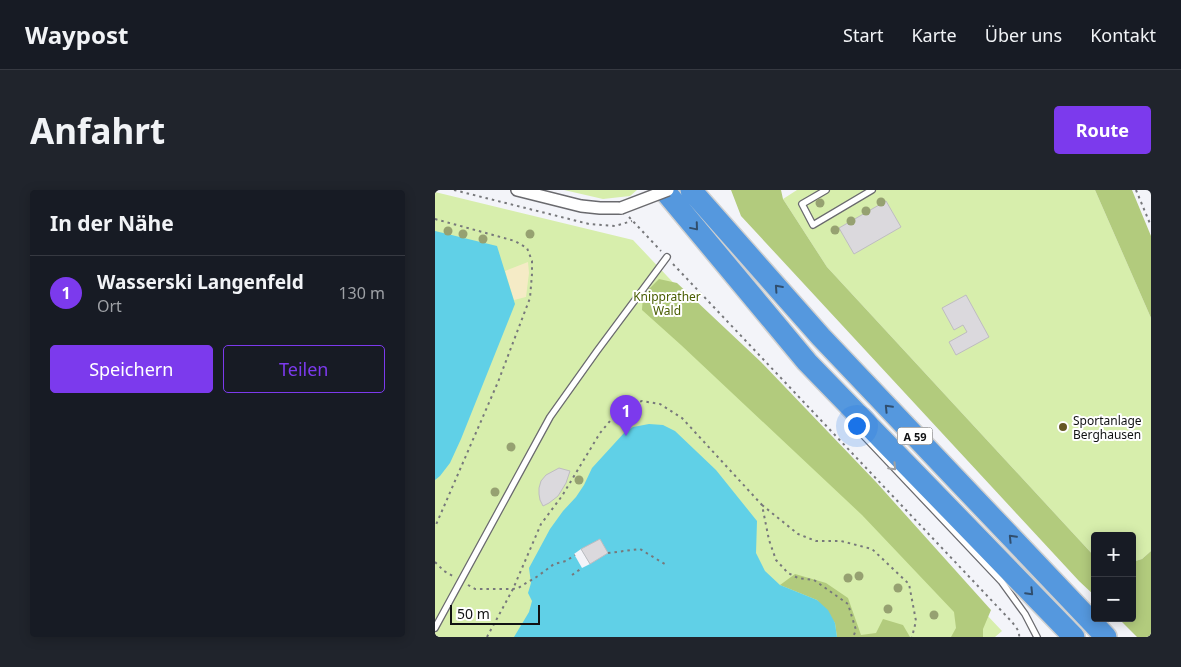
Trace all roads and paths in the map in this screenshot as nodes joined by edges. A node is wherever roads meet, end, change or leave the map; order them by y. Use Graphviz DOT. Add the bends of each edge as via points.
graph roads {
  1 [pos="454,190"];
  2 [pos="517,190"];
  3 [pos="664,190"];
  4 [pos="669,190"];
  5 [pos="691,190"];
  6 [pos="826,190"];
  7 [pos="872,190"];
  8 [pos="1136,190"];
  9 [pos="621,208"];
  10 [pos="435,219"];
  11 [pos="632,221"];
  12 [pos="1151,226"];
  13 [pos="667,257"];
  14 [pos="807,362"];
  15 [pos="821,384"];
  16 [pos="857,428"];
  17 [pos="762,504"];
  18 [pos="435,527"];
  19 [pos="608,553"];
  20 [pos="575,555"];
  21 [pos="435,562"];
  22 [pos="668,566"];
  23 [pos="582,568"];
  24 [pos="572,575"];
  25 [pos="461,580"];
  26 [pos="513,590"];
  27 [pos="435,628"];
  28 [pos="487,637"];
  29 [pos="853,637"];
  30 [pos="913,637"];
  31 [pos="1019,637"];
  32 [pos="1037,637"];
  33 [pos="1074,637"];
  34 [pos="1106,637"];
  1 -- 11 [label="path" via="589,224 615,226"];
  2 -- 9 [label="street" via="581,206"];
  3 -- 14 [label="highway, A 59, one-way"];
  4 -- 9 [label="street, bridge"];
  34 -- 5 [label="highway, A 59, one-way" via="821,337"];
  6 -- 7 [label="lane" via="802,204 813,225"];
  8 -- 12 [label="path"];
  9 -- 11 [label="path"];
  10 -- 18 [label="path" via="515,241 527,248 533,274 530,298"];
  11 -- 13 [label="path"];
  13 -- 25 [label="lane" via="550,417"];
  13 -- 31 [label="path" via="1012,622"];
  14 -- 15 [label="lane"];
  14 -- 33 [label="highway, A 59, one-way"];
  16 -- 32 [label="lane, one-way" via="1001,581"];
  17 -- 26 [label="path" via="682,418 660,404 642,401 627,406 600,433 541,524"];
  17 -- 29 [label="path" via="776,560 788,573 815,580 848,604 856,630"];
  17 -- 30 [label="path" via="798,534 816,541 841,542 872,549 909,584 916,621"];
  19 -- 22 [label="path" via="640,549"];
  20 -- 26 [label="path"];
  21 -- 25 [label="path"];
  23 -- 24 [label="path"];
  25 -- 26 [label="path" via="475,589"];
  25 -- 27 [label="lane"];
  26 -- 28 [label="path"];
}
